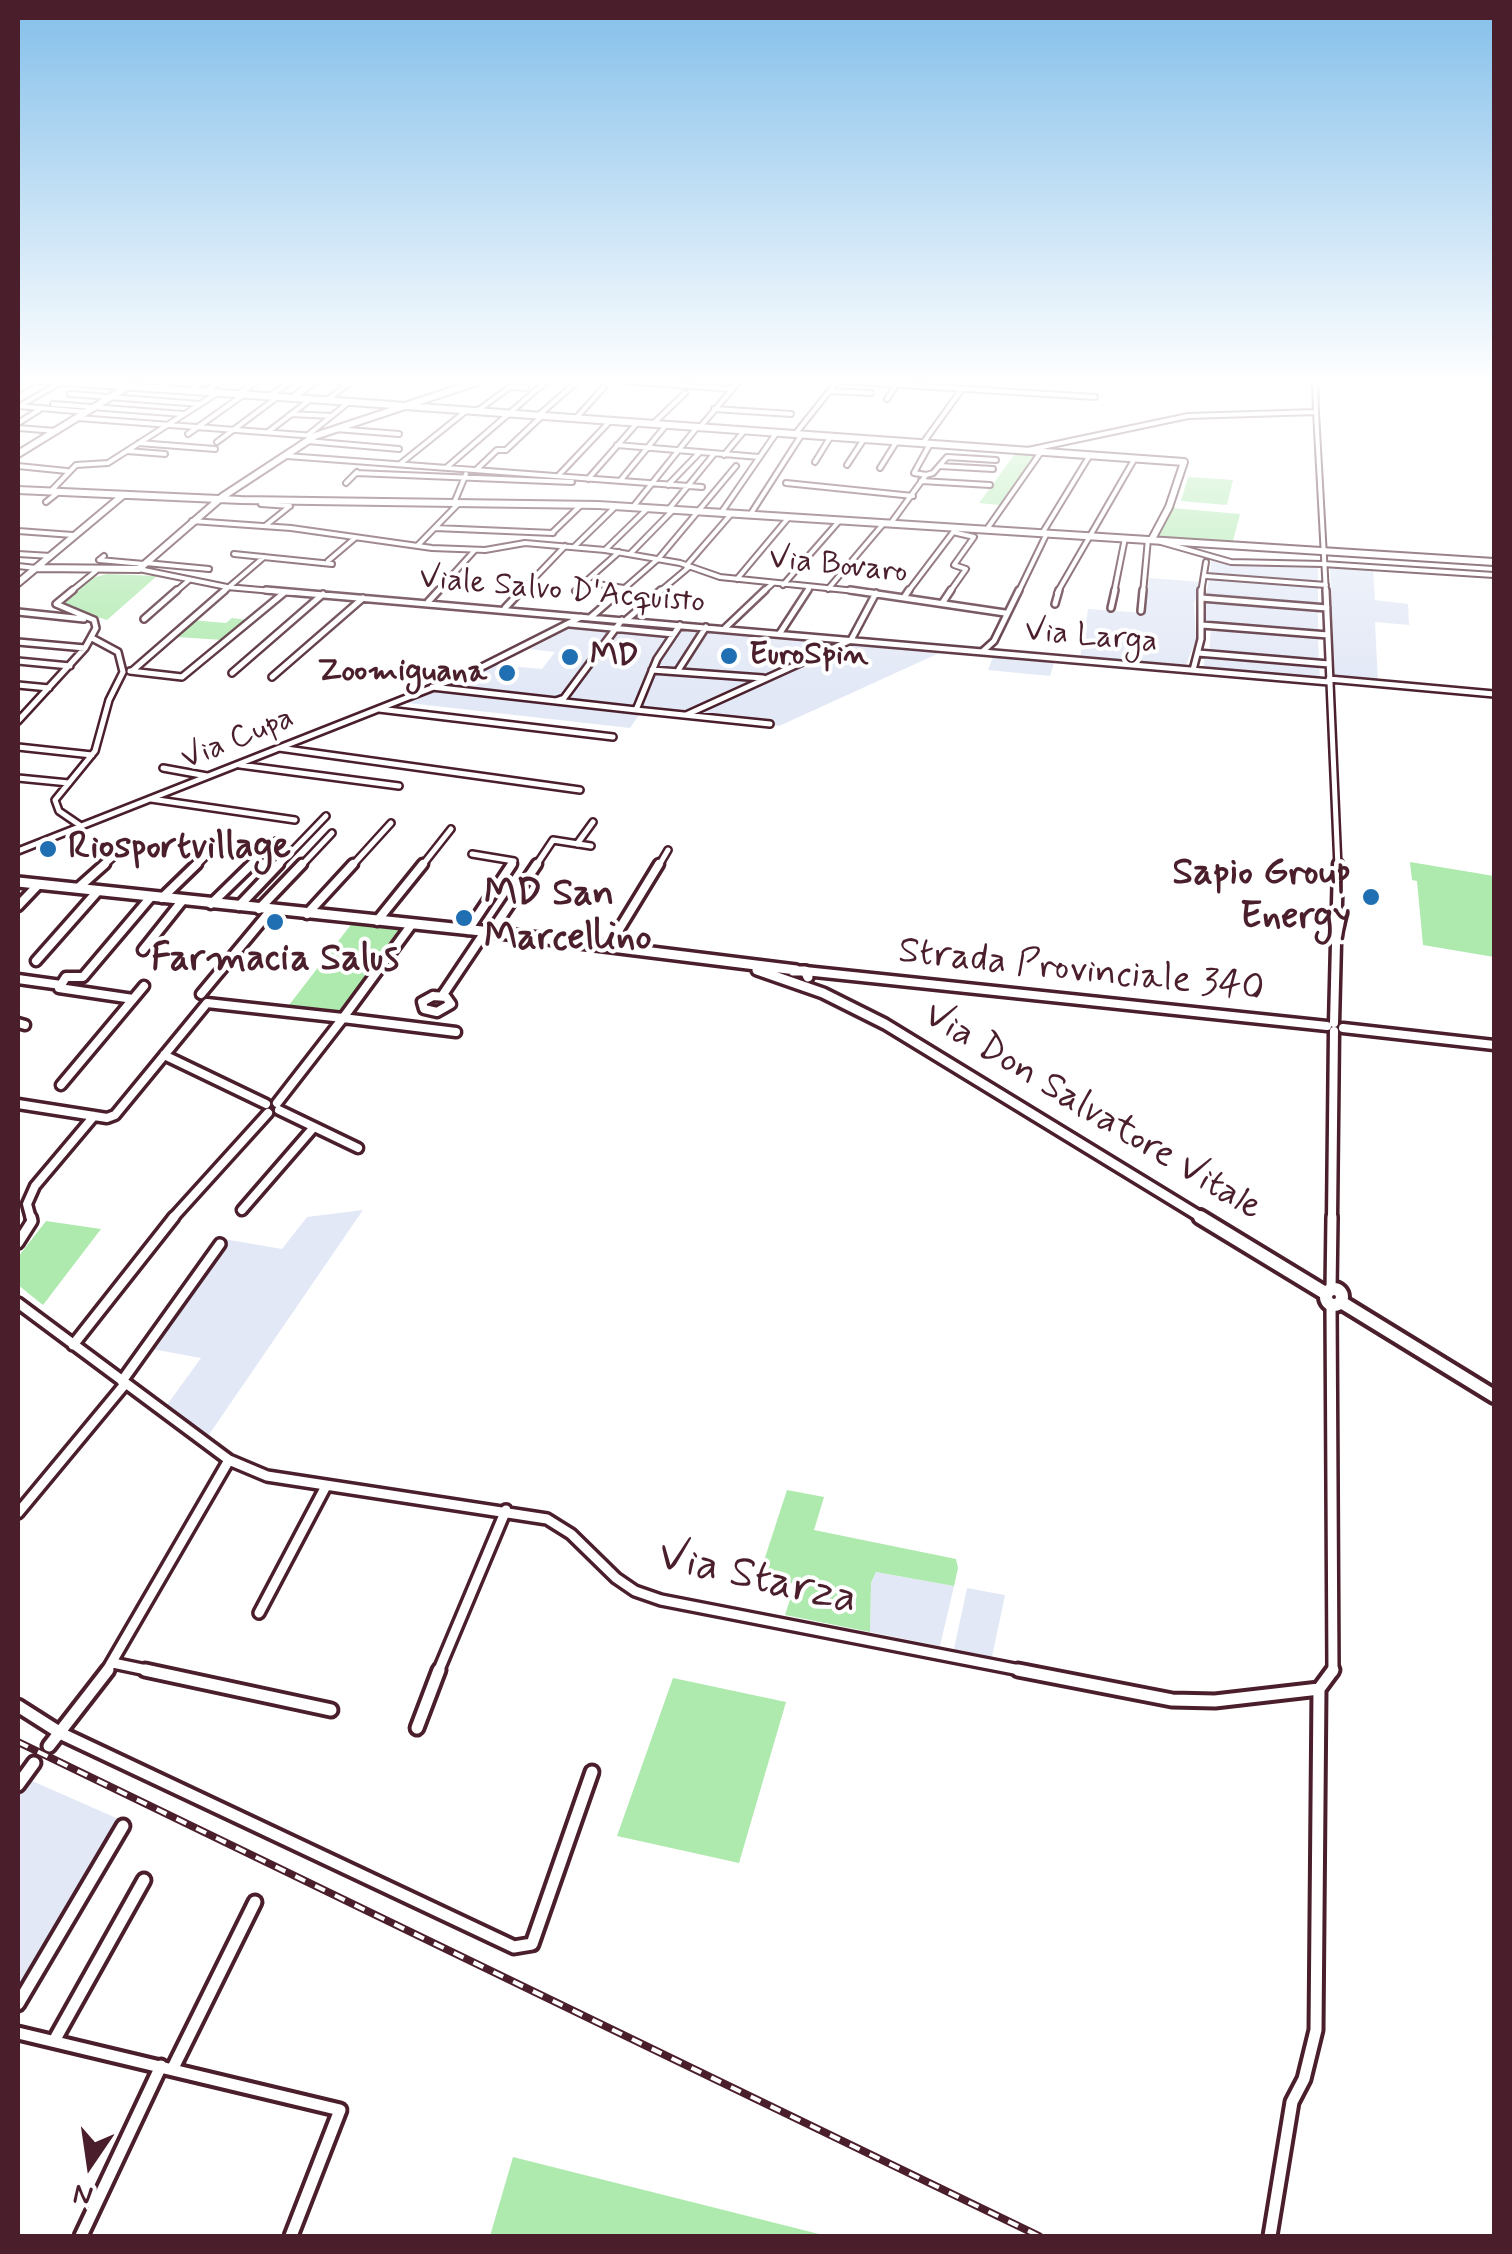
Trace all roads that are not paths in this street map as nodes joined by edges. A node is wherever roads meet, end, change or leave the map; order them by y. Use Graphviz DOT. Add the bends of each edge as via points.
graph roads {
  1 [pos="57,484"];
  2 [pos="243,484"];
  3 [pos="462,484"];
  4 [pos="649,484"];
  5 [pos="661,484"];
  6 [pos="723,484"];
  7 [pos="741,484"];
  8 [pos="768,484"];
  9 [pos="798,484"];
  10 [pos="919,484"];
  11 [pos="976,484"];
  12 [pos="1018,484"];
  13 [pos="1073,484"];
  14 [pos="1120,484"];
  15 [pos="1176,484"];
  16 [pos="1319,484"];
  17 [pos="668,485"];
  18 [pos="990,485"];
  19 [pos="687,486"];
  20 [pos="702,487"];
  21 [pos="18,490"];
  22 [pos="51,492"];
  23 [pos="60,492"];
  24 [pos="123,495"];
  25 [pos="913,496"];
  26 [pos="219,500"];
  27 [pos="46,502"];
  28 [pos="264,502"];
  29 [pos="456,503"];
  30 [pos="581,504"];
  31 [pos="616,506"];
  32 [pos="632,507"];
  33 [pos="648,508"];
  34 [pos="671,510"];
  35 [pos="702,512"];
  36 [pos="721,513"];
  37 [pos="732,513"];
  38 [pos="750,514"];
  39 [pos="789,517"];
  40 [pos="840,520"];
  41 [pos="192,521"];
  42 [pos="888,523"];
  43 [pos="264,526"];
  44 [pos="434,528"];
  45 [pos="955,529"];
  46 [pos="987,529"];
  47 [pos="18,531"];
  48 [pos="553,533"];
  49 [pos="1045,533"];
  50 [pos="1093,535"];
  51 [pos="73,536"];
  52 [pos="355,538"];
  53 [pos="1125,538"];
  54 [pos="1150,539"];
  55 [pos="542,544"];
  56 [pos="418,545"];
  57 [pos="564,546"];
  58 [pos="574,547"];
  59 [pos="476,550"];
  60 [pos="605,550"];
  61 [pos="1322,550"];
  62 [pos="619,552"];
  63 [pos="18,554"];
  64 [pos="234,554"];
  65 [pos="630,554"];
  66 [pos="51,556"];
  67 [pos="104,556"];
  68 [pos="264,557"];
  69 [pos="659,558"];
  70 [pos="1206,562"];
  71 [pos="1494,562"];
  72 [pos="1323,564"];
  73 [pos="143,565"];
  74 [pos="18,566"];
  75 [pos="688,566"];
  76 [pos="36,568"];
  77 [pos="209,569"];
  78 [pos="96,572"];
  79 [pos="1494,575"];
  80 [pos="1206,576"];
  81 [pos="736,579"];
  82 [pos="188,582"];
  83 [pos="584,582"];
  84 [pos="18,583"];
  85 [pos="773,584"];
  86 [pos="783,584"];
  87 [pos="1326,585"];
  88 [pos="227,587"];
  89 [pos="810,587"];
  90 [pos="624,588"];
  91 [pos="828,589"];
  92 [pos="575,590"];
  93 [pos="284,592"];
  94 [pos="323,594"];
  95 [pos="876,594"];
  96 [pos="905,596"];
  97 [pos="364,597"];
  98 [pos="1201,598"];
  99 [pos="428,602"];
  100 [pos="943,602"];
  101 [pos="1055,604"];
  102 [pos="505,608"];
  103 [pos="1111,608"];
  104 [pos="1327,608"];
  105 [pos="1141,611"];
  106 [pos="18,612"];
  107 [pos="1006,613"];
  108 [pos="587,617"];
  109 [pos="144,619"];
  110 [pos="94,620"];
  111 [pos="624,620"];
  112 [pos="570,624"];
  113 [pos="680,625"];
  114 [pos="1202,625"];
  115 [pos="706,627"];
  116 [pos="724,628"];
  117 [pos="616,629"];
  118 [pos="780,633"];
  119 [pos="674,634"];
  120 [pos="1328,635"];
  121 [pos="92,638"];
  122 [pos="852,640"];
  123 [pos="18,642"];
  124 [pos="85,648"];
  125 [pos="984,651"];
  126 [pos="1198,653"];
  127 [pos="18,661"];
  128 [pos="1329,664"];
  129 [pos="70,666"];
  130 [pos="654,667"];
  131 [pos="679,669"];
  132 [pos="1193,670"];
  133 [pos="126,672"];
  134 [pos="232,673"];
  135 [pos="272,677"];
  136 [pos="767,678"];
  137 [pos="1329,681"];
  138 [pos="18,685"];
  139 [pos="432,687"];
  140 [pos="49,688"];
  141 [pos="1494,694"];
  142 [pos="564,698"];
  143 [pos="554,702"];
  144 [pos="571,704"];
  145 [pos="18,706"];
  146 [pos="32,707"];
  147 [pos="376,709"];
  148 [pos="636,710"];
  149 [pos="686,716"];
  150 [pos="18,721"];
  151 [pos="770,724"];
  152 [pos="613,738"];
  153 [pos="18,747"];
  154 [pos="278,748"];
  155 [pos="92,755"];
  156 [pos="236,765"];
  157 [pos="163,768"];
  158 [pos="207,776"];
  159 [pos="18,778"];
  160 [pos="70,783"];
  161 [pos="399,786"];
  162 [pos="580,790"];
  163 [pos="150,799"];
  164 [pos="326,816"];
  165 [pos="295,820"];
  166 [pos="593,822"];
  167 [pos="391,823"];
  168 [pos="80,826"];
  169 [pos="451,829"];
  170 [pos="332,833"];
  171 [pos="276,842"];
  172 [pos="577,844"];
  173 [pos="127,845"];
  174 [pos="591,846"];
  175 [pos="668,850"];
  176 [pos="18,851"];
  177 [pos="209,852"];
  178 [pos="472,854"];
  179 [pos="18,882"];
  180 [pos="38,884"];
  181 [pos="77,889"];
  182 [pos="97,892"];
  183 [pos="150,898"];
  184 [pos="162,899"];
  185 [pos="182,901"];
  186 [pos="211,904"];
  187 [pos="18,906"];
  188 [pos="238,907"];
  189 [pos="259,909"];
  190 [pos="271,910"];
  191 [pos="307,914"];
  192 [pos="377,921"];
  193 [pos="412,924"];
  194 [pos="468,930"];
  195 [pos="488,932"];
  196 [pos="610,946"];
  197 [pos="142,950"];
  198 [pos="36,961"];
  199 [pos="799,977"];
  200 [pos="18,979"];
  201 [pos="61,985"];
  202 [pos="144,986"];
  203 [pos="201,994"];
  204 [pos="442,996"];
  205 [pos="133,1000"];
  206 [pos="343,1018"];
  207 [pos="1335,1027"];
  208 [pos="456,1032"];
  209 [pos="1494,1045"];
  210 [pos="164,1055"];
  211 [pos="62,1085"];
  212 [pos="22,1105"];
  213 [pos="272,1108"];
  214 [pos="18,1114"];
  215 [pos="94,1116"];
  216 [pos="314,1128"];
  217 [pos="358,1148"];
  218 [pos="242,1210"];
  219 [pos="18,1243"];
  220 [pos="220,1244"];
  221 [pos="1332,1297"];
  222 [pos="18,1303"];
  223 [pos="73,1346"];
  224 [pos="124,1383"];
  225 [pos="1494,1396"];
  226 [pos="229,1460"];
  227 [pos="325,1488"];
  228 [pos="506,1510"];
  229 [pos="18,1514"];
  230 [pos="259,1613"];
  231 [pos="114,1663"];
  232 [pos="1319,1688"];
  233 [pos="18,1706"];
  234 [pos="332,1710"];
  235 [pos="417,1728"];
  236 [pos="62,1734"];
  237 [pos="49,1746"];
  238 [pos="34,1763"];
  239 [pos="592,1772"];
  240 [pos="18,1786"];
  241 [pos="123,1826"];
  242 [pos="144,1880"];
  243 [pos="255,1902"];
  244 [pos="18,2004"];
  245 [pos="18,2033"];
  246 [pos="54,2040"];
  247 [pos="168,2067"];
  248 [pos="81,2236"];
  249 [pos="291,2236"];
  250 [pos="1270,2236"];
  1 -- 22 [label="street"];
  2 -- 26 [label="street"];
  3 -- 29 [label="street"];
  4 -- 32 [label="street"];
  5 -- 17 [label="street"];
  6 -- 35 [label="street, Via Cupa"];
  7 -- 36 [label="street"];
  8 -- 38 [label="street"];
  9 -- 25 [label="street"];
  10 -- 25 [label="street"];
  11 -- 18 [label="street"];
  12 -- 46 [label="street"];
  13 -- 49 [label="street, Via Larga"];
  14 -- 50 [label="street"];
  15 -- 54 [label="street"];
  16 -- 61 [label="street"];
  17 -- 19 [label="street"];
  19 -- 20 [label="street"];
  19 -- 34 [label="street"];
  21 -- 22 [label="street"];
  22 -- 23 [label="street"];
  23 -- 24 [label="street"];
  23 -- 27 [label="street"];
  24 -- 26 [label="street"];
  24 -- 51 [label="street"];
  25 -- 42 [label="street"];
  26 -- 28 [label="street"];
  26 -- 41 [label="street"];
  28 -- 29 [label="street"];
  28 -- 43 [label="street" via="290,506"];
  29 -- 30 [label="street"];
  29 -- 44 [label="street"];
  30 -- 31 [label="street"];
  30 -- 48 [label="street"];
  31 -- 32 [label="street"];
  31 -- 58 [label="street"];
  32 -- 33 [label="street"];
  33 -- 34 [label="street"];
  33 -- 60 [label="street"];
  34 -- 35 [label="street"];
  34 -- 65 [label="street"];
  35 -- 36 [label="street"];
  35 -- 69 [label="street, Via Cupa"];
  36 -- 37 [label="street"];
  37 -- 38 [label="street"];
  37 -- 75 [label="street"];
  38 -- 39 [label="street"];
  39 -- 40 [label="street"];
  39 -- 81 [label="street"];
  40 -- 42 [label="street"];
  40 -- 86 [label="street"];
  41 -- 43 [label="street, Via Bovaro"];
  41 -- 73 [label="street"];
  42 -- 45 [label="street"];
  42 -- 91 [label="street"];
  43 -- 52 [label="street, Via Bovaro"];
  44 -- 48 [label="street"];
  44 -- 56 [label="street"];
  45 -- 46 [label="street"];
  45 -- 96 [label="street"];
  45 -- 100 [label="street" via="974,536 954,565 966,569"];
  46 -- 49 [label="street"];
  47 -- 51 [label="street"];
  48 -- 55 [label="street"];
  49 -- 50 [label="street"];
  49 -- 107 [label="street, Via Larga"];
  50 -- 53 [label="street"];
  50 -- 101 [label="street"];
  51 -- 66 [label="street"];
  52 -- 56 [label="street, Via Bovaro"];
  52 -- 68 [label="street" via="330,562"];
  53 -- 54 [label="street"];
  53 -- 103 [label="street"];
  54 -- 61 [label="street"];
  54 -- 72 [label="street" via="1219,560"];
  54 -- 105 [label="street"];
  55 -- 57 [label="street, Via Bovaro"];
  55 -- 59 [label="street, Via Bovaro"];
  56 -- 59 [label="street, Via Bovaro"];
  57 -- 58 [label="street, Via Bovaro"];
  57 -- 102 [label="street"];
  58 -- 60 [label="street, Via Bovaro"];
  59 -- 99 [label="street"];
  60 -- 62 [label="street, Via Bovaro"];
  61 -- 71 [label="street"];
  61 -- 72 [label="street"];
  62 -- 65 [label="street, Via Bovaro"];
  62 -- 83 [label="street"];
  63 -- 66 [label="street"];
  64 -- 68 [label="street"];
  65 -- 69 [label="street, Via Bovaro"];
  66 -- 76 [label="street"];
  67 -- 73 [label="street" via="98,560"];
  68 -- 88 [label="street"];
  69 -- 75 [label="street, Via Bovaro"];
  69 -- 90 [label="street, Via Cupa"];
  70 -- 80 [label="street"];
  72 -- 79 [label="street"];
  72 -- 87 [label="street"];
  73 -- 77 [label="street"];
  73 -- 78 [label="street"];
  73 -- 82 [label="street, Viale Salvo D'Acquisto"];
  74 -- 76 [label="street"];
  75 -- 81 [label="street, Via Bovaro"];
  75 -- 111 [label="street"];
  76 -- 78 [label="street"];
  76 -- 84 [label="street"];
  78 -- 110 [label="street" via="56,604"];
  80 -- 87 [label="street"];
  80 -- 98 [label="street"];
  81 -- 85 [label="street, Via Bovaro"];
  82 -- 88 [label="street, Viale Salvo D'Acquisto"];
  82 -- 109 [label="street"];
  83 -- 90 [label="street"];
  83 -- 92 [label="street"];
  85 -- 86 [label="street, Via Bovaro"];
  85 -- 116 [label="street"];
  86 -- 89 [label="street, Via Bovaro"];
  87 -- 104 [label="street"];
  88 -- 93 [label="street, Viale Salvo D'Acquisto"];
  88 -- 133 [label="street"];
  89 -- 91 [label="street, Via Bovaro"];
  89 -- 118 [label="street"];
  90 -- 108 [label="street, Via Cupa"];
  91 -- 95 [label="street, Via Bovaro"];
  93 -- 94 [label="street, Viale Salvo D'Acquisto"];
  93 -- 133 [label="street" via="182,677"];
  94 -- 97 [label="street, Viale Salvo D'Acquisto"];
  94 -- 134 [label="street"];
  95 -- 96 [label="street, Via Bovaro"];
  95 -- 122 [label="street"];
  96 -- 100 [label="street, Via Bovaro"];
  97 -- 99 [label="street, Viale Salvo D'Acquisto"];
  97 -- 135 [label="street"];
  98 -- 104 [label="street"];
  98 -- 114 [label="street"];
  99 -- 102 [label="street, Viale Salvo D'Acquisto"];
  100 -- 107 [label="street, Via Bovaro"];
  102 -- 108 [label="street, Viale Salvo D'Acquisto"];
  104 -- 120 [label="street"];
  106 -- 110 [label="street"];
  107 -- 125 [label="street, Via Larga"];
  108 -- 111 [label="street, Viale Salvo D'Acquisto"];
  108 -- 112 [label="street, Via Cupa"];
  110 -- 121 [label="street"];
  111 -- 113 [label="street, Viale Salvo D'Acquisto"];
  111 -- 117 [label="street"];
  112 -- 117 [label="street"];
  112 -- 139 [label="street, Via Cupa"];
  113 -- 115 [label="street, Viale Salvo D'Acquisto"];
  113 -- 119 [label="street"];
  114 -- 120 [label="street"];
  114 -- 126 [label="street"];
  115 -- 116 [label="street, Viale Salvo D'Acquisto"];
  115 -- 131 [label="street"];
  116 -- 118 [label="street, Viale Salvo D'Acquisto"];
  117 -- 119 [label="street"];
  117 -- 142 [label="street"];
  118 -- 122 [label="street, Viale Salvo D'Acquisto"];
  119 -- 130 [label="street"];
  120 -- 128 [label="street"];
  121 -- 124 [label="street"];
  121 -- 133 [label="street" via="118,652"];
  122 -- 125 [label="street, Viale Salvo D'Acquisto"];
  122 -- 136 [label="street"];
  123 -- 124 [label="street"];
  124 -- 129 [label="street"];
  125 -- 132 [label="street, Via Larga"];
  126 -- 128 [label="street"];
  126 -- 132 [label="street"];
  127 -- 129 [label="street"];
  128 -- 137 [label="street"];
  129 -- 140 [label="street"];
  130 -- 131 [label="street"];
  130 -- 148 [label="street"];
  131 -- 136 [label="street"];
  132 -- 137 [label="street, Via Larga"];
  133 -- 155 [label="street" via="109,700"];
  136 -- 149 [label="street"];
  137 -- 141 [label="street, Via Larga"];
  137 -- 207 [label="street" via="1338,843"];
  138 -- 140 [label="street"];
  139 -- 143 [label="street"];
  139 -- 147 [label="street, Via Cupa"];
  140 -- 146 [label="street"];
  142 -- 143 [label="street"];
  142 -- 144 [label="street"];
  143 -- 144 [label="street"];
  144 -- 148 [label="street"];
  145 -- 146 [label="street"];
  146 -- 150 [label="street"];
  147 -- 152 [label="street"];
  147 -- 154 [label="street, Via Cupa"];
  148 -- 149 [label="street"];
  149 -- 151 [label="street"];
  153 -- 155 [label="street"];
  154 -- 156 [label="street, Via Cupa"];
  154 -- 162 [label="street"];
  155 -- 160 [label="street"];
  156 -- 158 [label="street, Via Cupa"];
  156 -- 161 [label="street"];
  157 -- 158 [label="street"];
  158 -- 163 [label="street, Via Cupa"];
  159 -- 160 [label="street"];
  160 -- 168 [label="street" via="55,806"];
  163 -- 165 [label="street"];
  163 -- 168 [label="street, Via Cupa"];
  164 -- 188 [label="street"];
  166 -- 172 [label="street"];
  167 -- 191 [label="street"];
  168 -- 176 [label="street, Via Cupa"];
  169 -- 192 [label="street"];
  170 -- 189 [label="street"];
  171 -- 186 [label="street"];
  172 -- 174 [label="street"];
  172 -- 195 [label="street" via="553,840"];
  173 -- 181 [label="street"];
  175 -- 196 [label="street"];
  177 -- 184 [label="street"];
  178 -- 194 [label="street" via="514,861"];
  179 -- 180 [label="street, Via Don Salvatore Vitale"];
  180 -- 181 [label="street, Via Don Salvatore Vitale"];
  180 -- 187 [label="street"];
  181 -- 182 [label="street, Via Don Salvatore Vitale"];
  182 -- 183 [label="street, Via Don Salvatore Vitale"];
  182 -- 198 [label="street"];
  183 -- 184 [label="street, Via Don Salvatore Vitale"];
  183 -- 201 [label="street" via="83,977 66,977"];
  184 -- 185 [label="street, Via Don Salvatore Vitale"];
  185 -- 186 [label="street, Via Don Salvatore Vitale"];
  185 -- 197 [label="street"];
  186 -- 188 [label="street, Via Don Salvatore Vitale"];
  188 -- 189 [label="street, Via Don Salvatore Vitale"];
  189 -- 190 [label="street, Via Don Salvatore Vitale"];
  190 -- 191 [label="street, Via Don Salvatore Vitale"];
  190 -- 203 [label="street"];
  191 -- 192 [label="street, Via Don Salvatore Vitale"];
  192 -- 193 [label="street, Via Don Salvatore Vitale"];
  193 -- 194 [label="street, Via Don Salvatore Vitale"];
  193 -- 206 [label="street"];
  194 -- 195 [label="street, Via Don Salvatore Vitale"];
  195 -- 196 [label="street, Via Don Salvatore Vitale"];
  195 -- 204 [label="street"];
  196 -- 199 [label="street, Via Don Salvatore Vitale"];
  199 -- 207 [label="street, Strada Provinciale 340" via="829,973"];
  199 -- 221 [label="street, Via Don Salvatore Vitale"];
  200 -- 201 [label="street"];
  201 -- 205 [label="street"];
  202 -- 205 [label="street"];
  205 -- 211 [label="street"];
  206 -- 208 [label="street"];
  206 -- 210 [label="street" via="206,1003"];
  206 -- 213 [label="street"];
  207 -- 209 [label="street, Strada Provinciale 340"];
  207 -- 221 [label="street"];
  210 -- 213 [label="street"];
  210 -- 215 [label="street" via="114,1116"];
  212 -- 214 [label="street"];
  212 -- 215 [label="street"];
  213 -- 216 [label="street"];
  213 -- 223 [label="street" via="186,1201"];
  215 -- 219 [label="street" via="35,1186 27,1204 32,1222"];
  216 -- 217 [label="street"];
  216 -- 218 [label="street"];
  220 -- 224 [label="street"];
  221 -- 225 [label="street, Via Don Salvatore Vitale"];
  221 -- 232 [label="street" via="1334,1672"];
  222 -- 223 [label="street, Via Starza"];
  223 -- 224 [label="street, Via Starza"];
  224 -- 226 [label="street, Via Starza"];
  224 -- 229 [label="street"];
  226 -- 227 [label="street, Via Starza"];
  226 -- 231 [label="street"];
  227 -- 228 [label="street, Via Starza"];
  227 -- 230 [label="street"];
  228 -- 232 [label="street, Via Starza" via="547,1519 635,1592 661,1600 1172,1700"];
  228 -- 235 [label="street"];
  231 -- 234 [label="street"];
  231 -- 236 [label="street"];
  232 -- 250 [label="street" via="1316,2030 1292,2102"];
  233 -- 236 [label="street"];
  236 -- 237 [label="street"];
  236 -- 239 [label="street" via="514,1947 532,1944"];
  238 -- 240 [label="street"];
  241 -- 244 [label="street"];
  242 -- 246 [label="street"];
  243 -- 247 [label="street"];
  245 -- 246 [label="street"];
  246 -- 247 [label="street"];
  247 -- 248 [label="street"];
  247 -- 249 [label="street" via="340,2110"];
}
